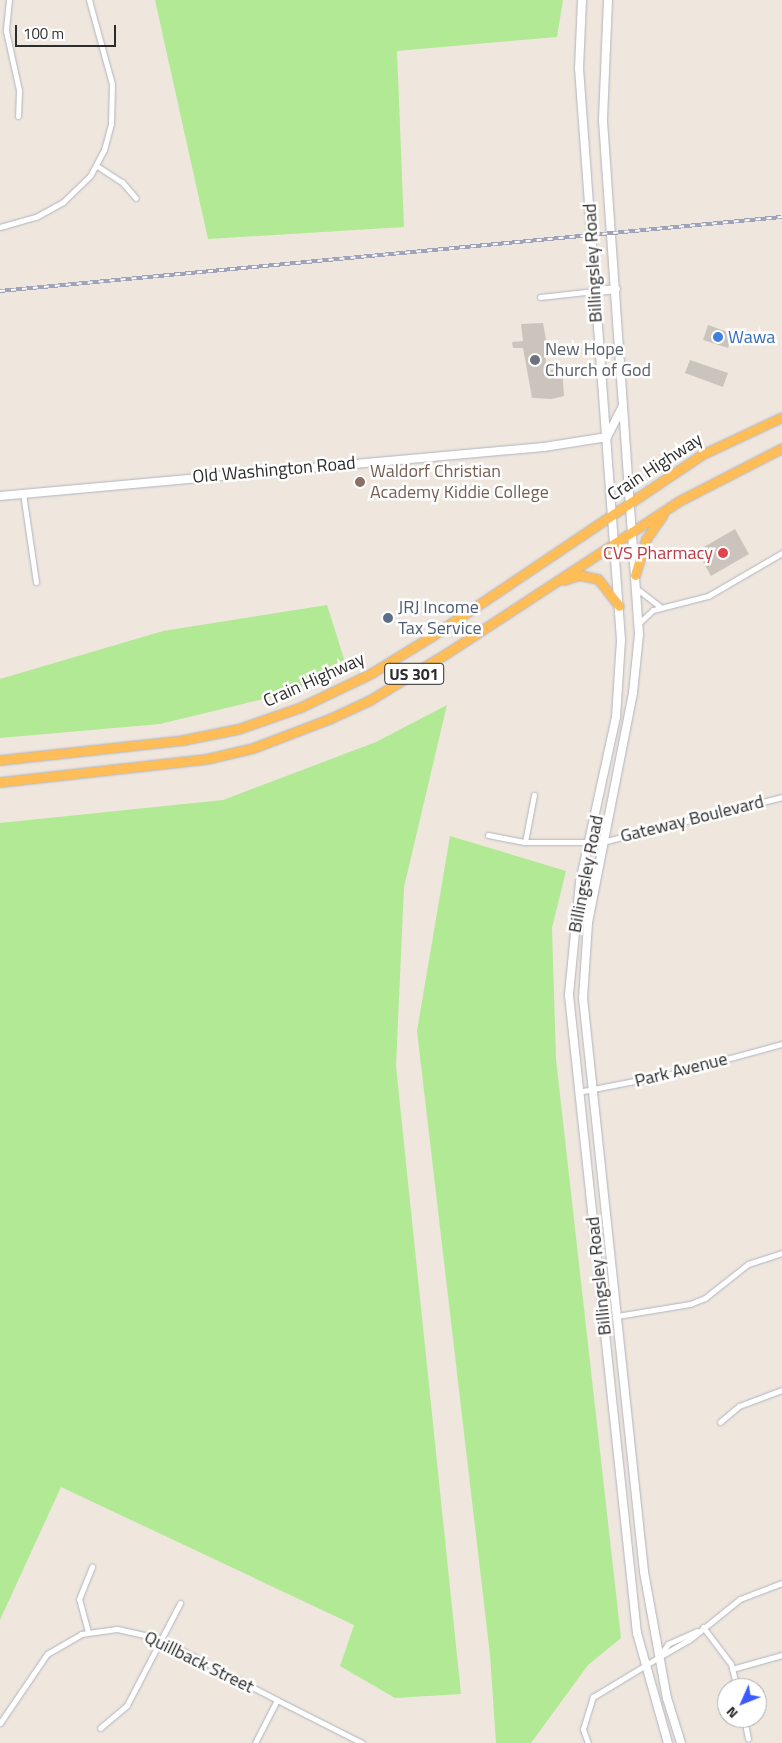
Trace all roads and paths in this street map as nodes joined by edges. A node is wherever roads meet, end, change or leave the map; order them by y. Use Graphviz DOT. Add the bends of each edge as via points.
graph roads {
  1 [pos="9,0"];
  2 [pos="89,0"];
  3 [pos="582,0"];
  4 [pos="608,0"];
  5 [pos="18,116"];
  6 [pos="97,166"];
  7 [pos="136,198"];
  8 [pos="0,227"];
  9 [pos="616,289"];
  10 [pos="595,291"];
  11 [pos="540,297"];
  12 [pos="624,399"];
  13 [pos="782,417"];
  14 [pos="607,437"];
  15 [pos="782,448"];
  16 [pos="23,493"];
  17 [pos="0,496"];
  18 [pos="679,501"];
  19 [pos="630,503"];
  20 [pos="614,514"];
  21 [pos="630,531"];
  22 [pos="615,540"];
  23 [pos="782,553"];
  24 [pos="635,575"];
  25 [pos="36,582"];
  26 [pos="550,585"];
  27 [pos="636,588"];
  28 [pos="619,606"];
  29 [pos="660,607"];
  30 [pos="639,623"];
  31 [pos="0,760"];
  32 [pos="0,782"];
  33 [pos="534,795"];
  34 [pos="782,797"];
  35 [pos="488,835"];
  36 [pos="524,842"];
  37 [pos="602,842"];
  38 [pos="590,843"];
  39 [pos="782,1044"];
  40 [pos="590,1090"];
  41 [pos="578,1092"];
  42 [pos="782,1253"];
  43 [pos="617,1316"];
  44 [pos="782,1390"];
  45 [pos="720,1422"];
  46 [pos="92,1566"];
  47 [pos="782,1582"];
  48 [pos="180,1603"];
  49 [pos="703,1627"];
  50 [pos="88,1632"];
  51 [pos="161,1640"];
  52 [pos="782,1655"];
  53 [pos="659,1657"];
  54 [pos="644,1668"];
  55 [pos="732,1669"];
  56 [pos="734,1678"];
  57 [pos="277,1700"];
  58 [pos="0,1722"];
  59 [pos="100,1728"];
  60 [pos="746,1728"];
  61 [pos="347,1737"];
  62 [pos="748,1739"];
  63 [pos="255,1743"];
  64 [pos="344,1743"];
  65 [pos="362,1743"];
  66 [pos="588,1743"];
  67 [pos="668,1743"];
  68 [pos="681,1743"];
  1 -- 5 [label="street" via="6,31 19,90"];
  2 -- 6 [label="street" via="105,53 113,98 109,136"];
  3 -- 10 [label="main road, Billingsley Road" via="579,68"];
  4 -- 9 [label="main road, Billingsley Road" via="603,121"];
  6 -- 7 [label="street" via="122,182"];
  6 -- 8 [label="street" via="73,194 49,211"];
  9 -- 10 [label="main road"];
  9 -- 12 [label="main road, Billingsley Road"];
  10 -- 11 [label="street"];
  10 -- 14 [label="main road, Billingsley Road"];
  12 -- 14 [label="main road"];
  12 -- 19 [label="main road, Billingsley Road"];
  13 -- 19 [label="highway, Crain Highway / US 301" via="701,455"];
  14 -- 16 [label="main road, Old Washington Road" via="544,447"];
  14 -- 20 [label="main road, Billingsley Road"];
  15 -- 18 [label="highway, US 301"];
  16 -- 17 [label="main road, Old Washington Road"];
  16 -- 25 [label="street"];
  18 -- 21 [label="highway, US 301"];
  18 -- 24 [label="highway" via="650,531"];
  19 -- 20 [label="highway, Crain Highway / US 301"];
  19 -- 21 [label="main road, Billingsley Road"];
  20 -- 22 [label="main road, Billingsley Road"];
  20 -- 31 [label="highway, Crain Highway / US 301" via="407,652 301,707 238,729 183,740"];
  21 -- 22 [label="highway, US 301"];
  21 -- 24 [label="main road, Billingsley Road"];
  22 -- 26 [label="highway, US 301"];
  22 -- 28 [label="main road, Billingsley Road"];
  23 -- 29 [label="street" via="708,596"];
  24 -- 27 [label="main road, Billingsley Road"];
  26 -- 28 [label="highway" via="579,574 590,575 604,584"];
  26 -- 32 [label="highway, US 301" via="377,696 285,737 206,758"];
  27 -- 29 [label="street"];
  27 -- 30 [label="main road, Billingsley Road"];
  28 -- 38 [label="main road, Billingsley Road" via="616,717"];
  29 -- 30 [label="street"];
  30 -- 37 [label="main road, Billingsley Road" via="633,693"];
  33 -- 36 [label="street"];
  34 -- 37 [label="street, Gateway Boulevard"];
  35 -- 36 [label="street, Gateway Boulevard"];
  36 -- 38 [label="street, Gateway Boulevard"];
  37 -- 38 [label="street, Gateway Boulevard"];
  37 -- 40 [label="main road, Billingsley Road" via="584,957 582,998"];
  38 -- 41 [label="main road, Billingsley Road" via="580,882 569,977"];
  39 -- 40 [label="street, Park Avenue" via="675,1073"];
  40 -- 41 [label="street, Park Avenue"];
  40 -- 43 [label="main road, Billingsley Road"];
  41 -- 54 [label="main road, Billingsley Road" via="631,1579"];
  42 -- 43 [label="street" via="748,1264 705,1298 690,1304"];
  43 -- 53 [label="main road, Billingsley Road" via="644,1572"];
  44 -- 45 [label="street" via="739,1406"];
  46 -- 50 [label="street" via="79,1599"];
  47 -- 49 [label="street" via="740,1599"];
  48 -- 51 [label="street"];
  49 -- 53 [label="street" via="668,1644"];
  49 -- 55 [label="street"];
  50 -- 51 [label="street, Quillback Street" via="129,1630"];
  50 -- 58 [label="street, Quillback Street" via="54,1649 40,1661"];
  51 -- 57 [label="street, Quillback Street"];
  51 -- 59 [label="street" via="127,1705"];
  52 -- 55 [label="street"];
  53 -- 54 [label="street"];
  53 -- 68 [label="main road, Billingsley Road"];
  54 -- 66 [label="street" via="593,1697 583,1729"];
  54 -- 67 [label="main road, Billingsley Road"];
  55 -- 56 [label="street"];
  57 -- 61 [label="street, Quillback Street"];
  57 -- 63 [label="street"];
  60 -- 62 [label="street"];
  61 -- 64 [label="street"];
  61 -- 65 [label="street, Quillback Street"];
}
